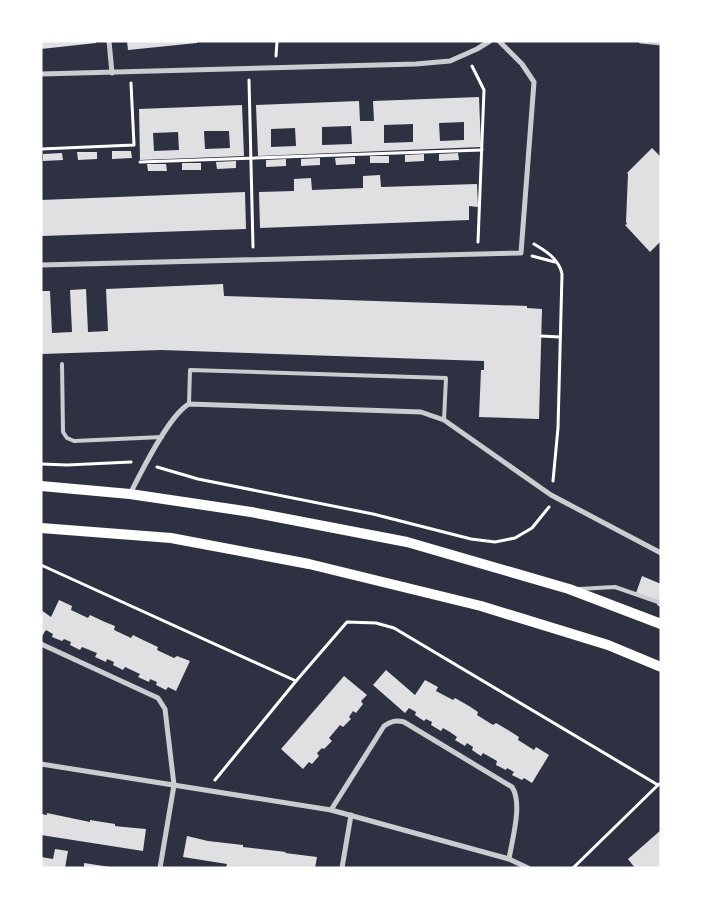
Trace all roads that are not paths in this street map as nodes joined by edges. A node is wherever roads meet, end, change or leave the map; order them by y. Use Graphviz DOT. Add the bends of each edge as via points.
graph roads {
  1 [pos="109,41"];
  2 [pos="490,41"];
  3 [pos="499,41"];
  4 [pos="642,41"];
  5 [pos="661,44"];
  6 [pos="41,74"];
  7 [pos="112,74"];
  8 [pos="41,265"];
  9 [pos="62,364"];
  10 [pos="189,404"];
  11 [pos="444,420"];
  12 [pos="162,437"];
  13 [pos="41,486"];
  14 [pos="130,494"];
  15 [pos="41,528"];
  16 [pos="661,553"];
  17 [pos="569,589"];
  18 [pos="661,603"];
  19 [pos="661,624"];
  20 [pos="41,644"];
  21 [pos="661,667"];
  22 [pos="41,764"];
  23 [pos="174,785"];
  24 [pos="331,810"];
  25 [pos="351,815"];
  26 [pos="509,860"];
  27 [pos="160,868"];
  28 [pos="342,868"];
  29 [pos="528,868"];
  1 -- 7 [label="street"];
  2 -- 7 [label="street" via="450,61 416,64"];
  3 -- 8 [label="street" via="522,64 534,82 522,254"];
  4 -- 5 [label="street"];
  6 -- 7 [label="street"];
  9 -- 12 [label="lane" via="63,432 66,438 74,441"];
  10 -- 11 [label="street" via="421,412"];
  10 -- 11 [label="lane" via="190,370 446,378"];
  10 -- 12 [label="street" via="182,408"];
  11 -- 16 [label="street" via="551,495"];
  12 -- 14 [label="street"];
  13 -- 14 [label="main road"];
  14 -- 17 [label="main road" via="252,512 407,542"];
  15 -- 21 [label="main road" via="171,538 309,564 481,606 608,646"];
  17 -- 18 [label="lane" via="615,587"];
  17 -- 19 [label="main road"];
  20 -- 23 [label="street" via="158,698 168,722"];
  22 -- 23 [label="street"];
  23 -- 24 [label="street"];
  23 -- 27 [label="street"];
  24 -- 25 [label="street"];
  24 -- 26 [label="street" via="384,726 397,720 512,787 518,803"];
  25 -- 26 [label="street"];
  25 -- 28 [label="street"];
  26 -- 29 [label="street"];
}
